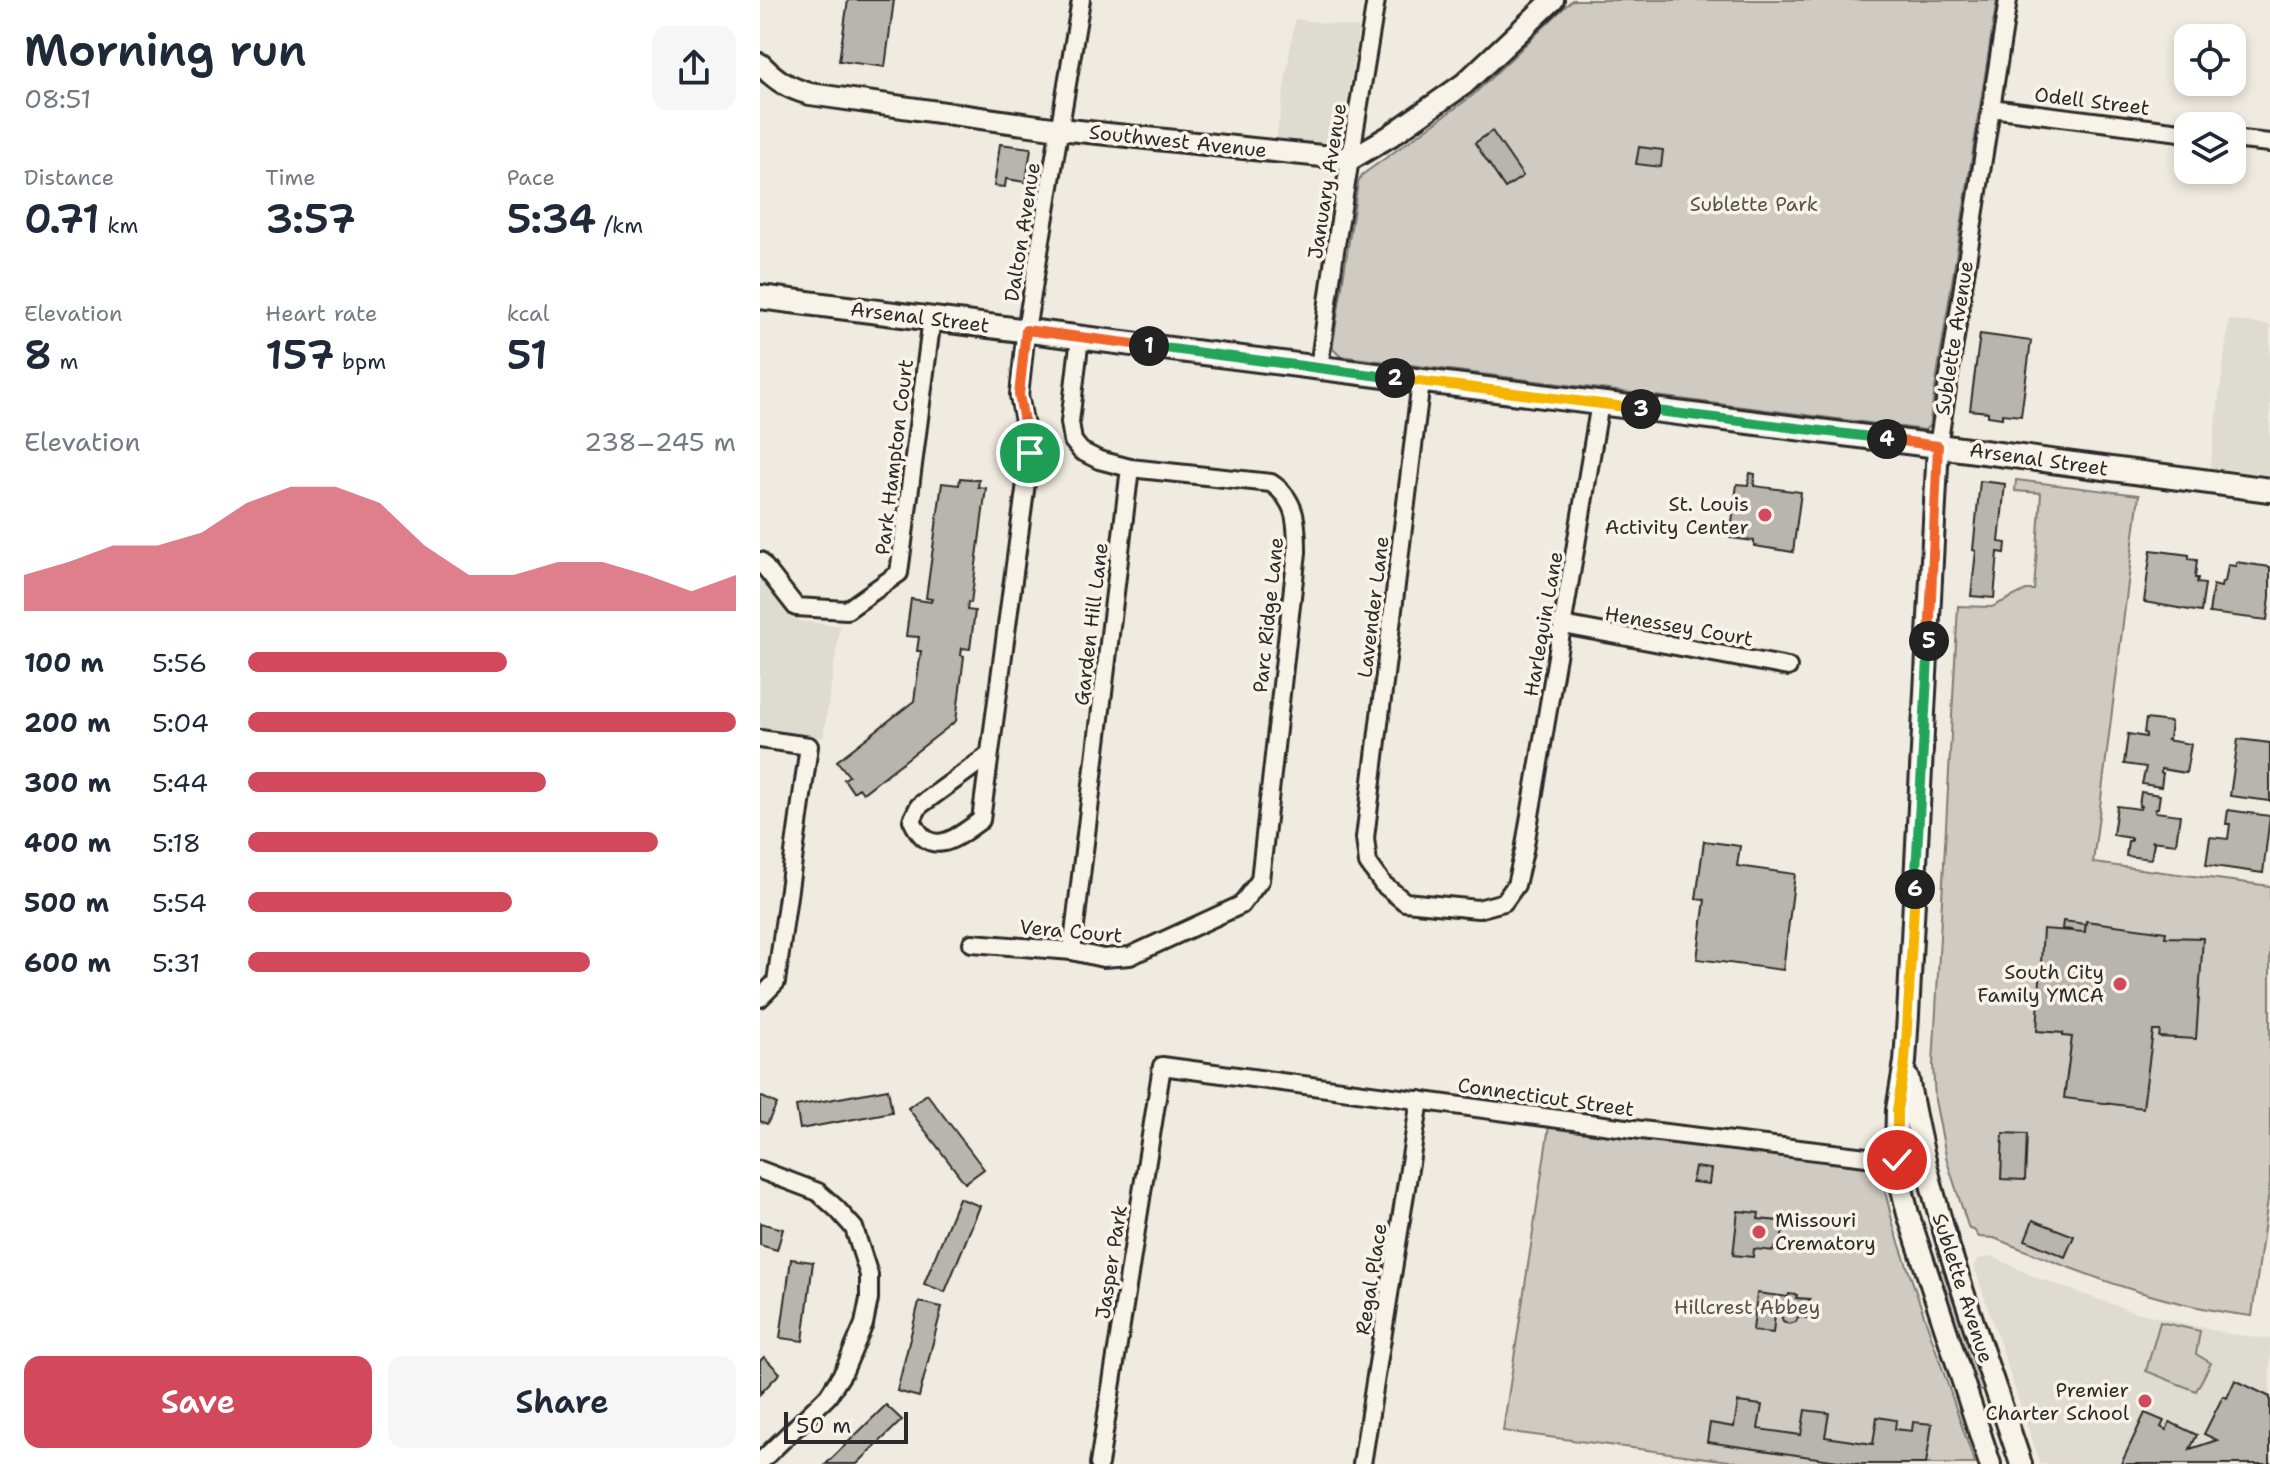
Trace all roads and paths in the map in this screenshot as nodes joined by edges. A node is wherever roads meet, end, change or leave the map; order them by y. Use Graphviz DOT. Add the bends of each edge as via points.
graph roads {
  1 [pos="1081,0"];
  2 [pos="1376,0"];
  3 [pos="1553,0"];
  4 [pos="2008,0"];
  5 [pos="760,64"];
  6 [pos="1991,108"];
  7 [pos="1059,129"];
  8 [pos="2174,131"];
  9 [pos="2246,140"];
  10 [pos="2270,143"];
  11 [pos="1351,159"];
  12 [pos="760,297"];
  13 [pos="932,318"];
  14 [pos="1026,330"];
  15 [pos="1080,337"];
  16 [pos="1319,368"];
  17 [pos="1421,381"];
  18 [pos="1600,403"];
  19 [pos="1938,446"];
  20 [pos="1130,468"];
  21 [pos="2270,490"];
  22 [pos="760,561"];
  23 [pos="1563,625"];
  24 [pos="1788,667"];
  25 [pos="760,739"];
  26 [pos="989,755"];
  27 [pos="1365,838"];
  28 [pos="1247,897"];
  29 [pos="972,943"];
  30 [pos="1072,951"];
  31 [pos="760,998"];
  32 [pos="1905,1062"];
  33 [pos="1162,1066"];
  34 [pos="1420,1100"];
  35 [pos="1897,1160"];
  36 [pos="1925,1164"];
  37 [pos="760,1170"];
  38 [pos="760,1462"];
  39 [pos="1099,1464"];
  40 [pos="1362,1464"];
  41 [pos="1990,1464"];
  42 [pos="2021,1464"];
  1 -- 7 [label="street, Dalton Avenue"];
  2 -- 11 [label="street, January Avenue"];
  3 -- 11 [label="street" via="1464,84"];
  4 -- 6 [label="street, Sublette Avenue"];
  5 -- 7 [label="street, Southwest Avenue" via="790,89 810,94"];
  6 -- 8 [label="street, Odell Street"];
  6 -- 19 [label="street, Sublette Avenue"];
  7 -- 11 [label="street, Southwest Avenue"];
  7 -- 14 [label="street, Dalton Avenue"];
  9 -- 10 [label="street"];
  11 -- 16 [label="street, January Avenue"];
  12 -- 13 [label="main road, Arsenal Street"];
  13 -- 14 [label="main road, Arsenal Street"];
  13 -- 22 [label="street, Park Hampton Court" via="899,573 847,610 796,607"];
  14 -- 15 [label="main road, Arsenal Street"];
  14 -- 26 [label="street, Dalton Avenue" via="1019,395 1030,453"];
  15 -- 16 [label="main road, Arsenal Street"];
  15 -- 20 [label="street" via="1070,422 1073,441 1099,460"];
  16 -- 17 [label="main road, Arsenal Street"];
  17 -- 18 [label="main road, Arsenal Street"];
  17 -- 27 [label="street, Lavender Lane"];
  18 -- 19 [label="main road, Arsenal Street"];
  18 -- 23 [label="street, Harlequin Lane"];
  19 -- 21 [label="main road, Arsenal Street"];
  19 -- 32 [label="street, Sublette Avenue"];
  20 -- 28 [label="street, Parc Ridge Lane" via="1271,483 1285,492 1295,517 1297,552 1260,880"];
  20 -- 30 [label="street, Garden Hill Lane"];
  23 -- 24 [label="street, Henessey Court"];
  23 -- 27 [label="street, Harlequin Lane" via="1524,851 1516,885 1504,902 1478,909 1405,902 1368,863"];
  25 -- 31 [label="street" via="809,746 776,982"];
  26 -- 26 [label="street, Dalton Avenue" via="981,820 949,842 932,843 919,835 912,820 919,806"];
  28 -- 30 [label="street, Vera Court" via="1239,906 1130,956 1103,958"];
  29 -- 30 [label="street, Vera Court"];
  32 -- 35 [label="street, Sublette Avenue" via="1897,1110"];
  32 -- 36 [label="street, Sublette Avenue"];
  33 -- 34 [label="street, Connecticut Street"];
  33 -- 39 [label="street, Jasper Park"];
  34 -- 35 [label="street, Connecticut Street"];
  34 -- 40 [label="street, Regal Place"];
  35 -- 36 [label="street, Connecticut Street"];
  35 -- 41 [label="street, Sublette Avenue" via="1908,1214"];
  36 -- 42 [label="street, Sublette Avenue"];
  37 -- 38 [label="street" via="818,1192 837,1209 854,1228 869,1275 864,1324 844,1371 828,1396"];
}
